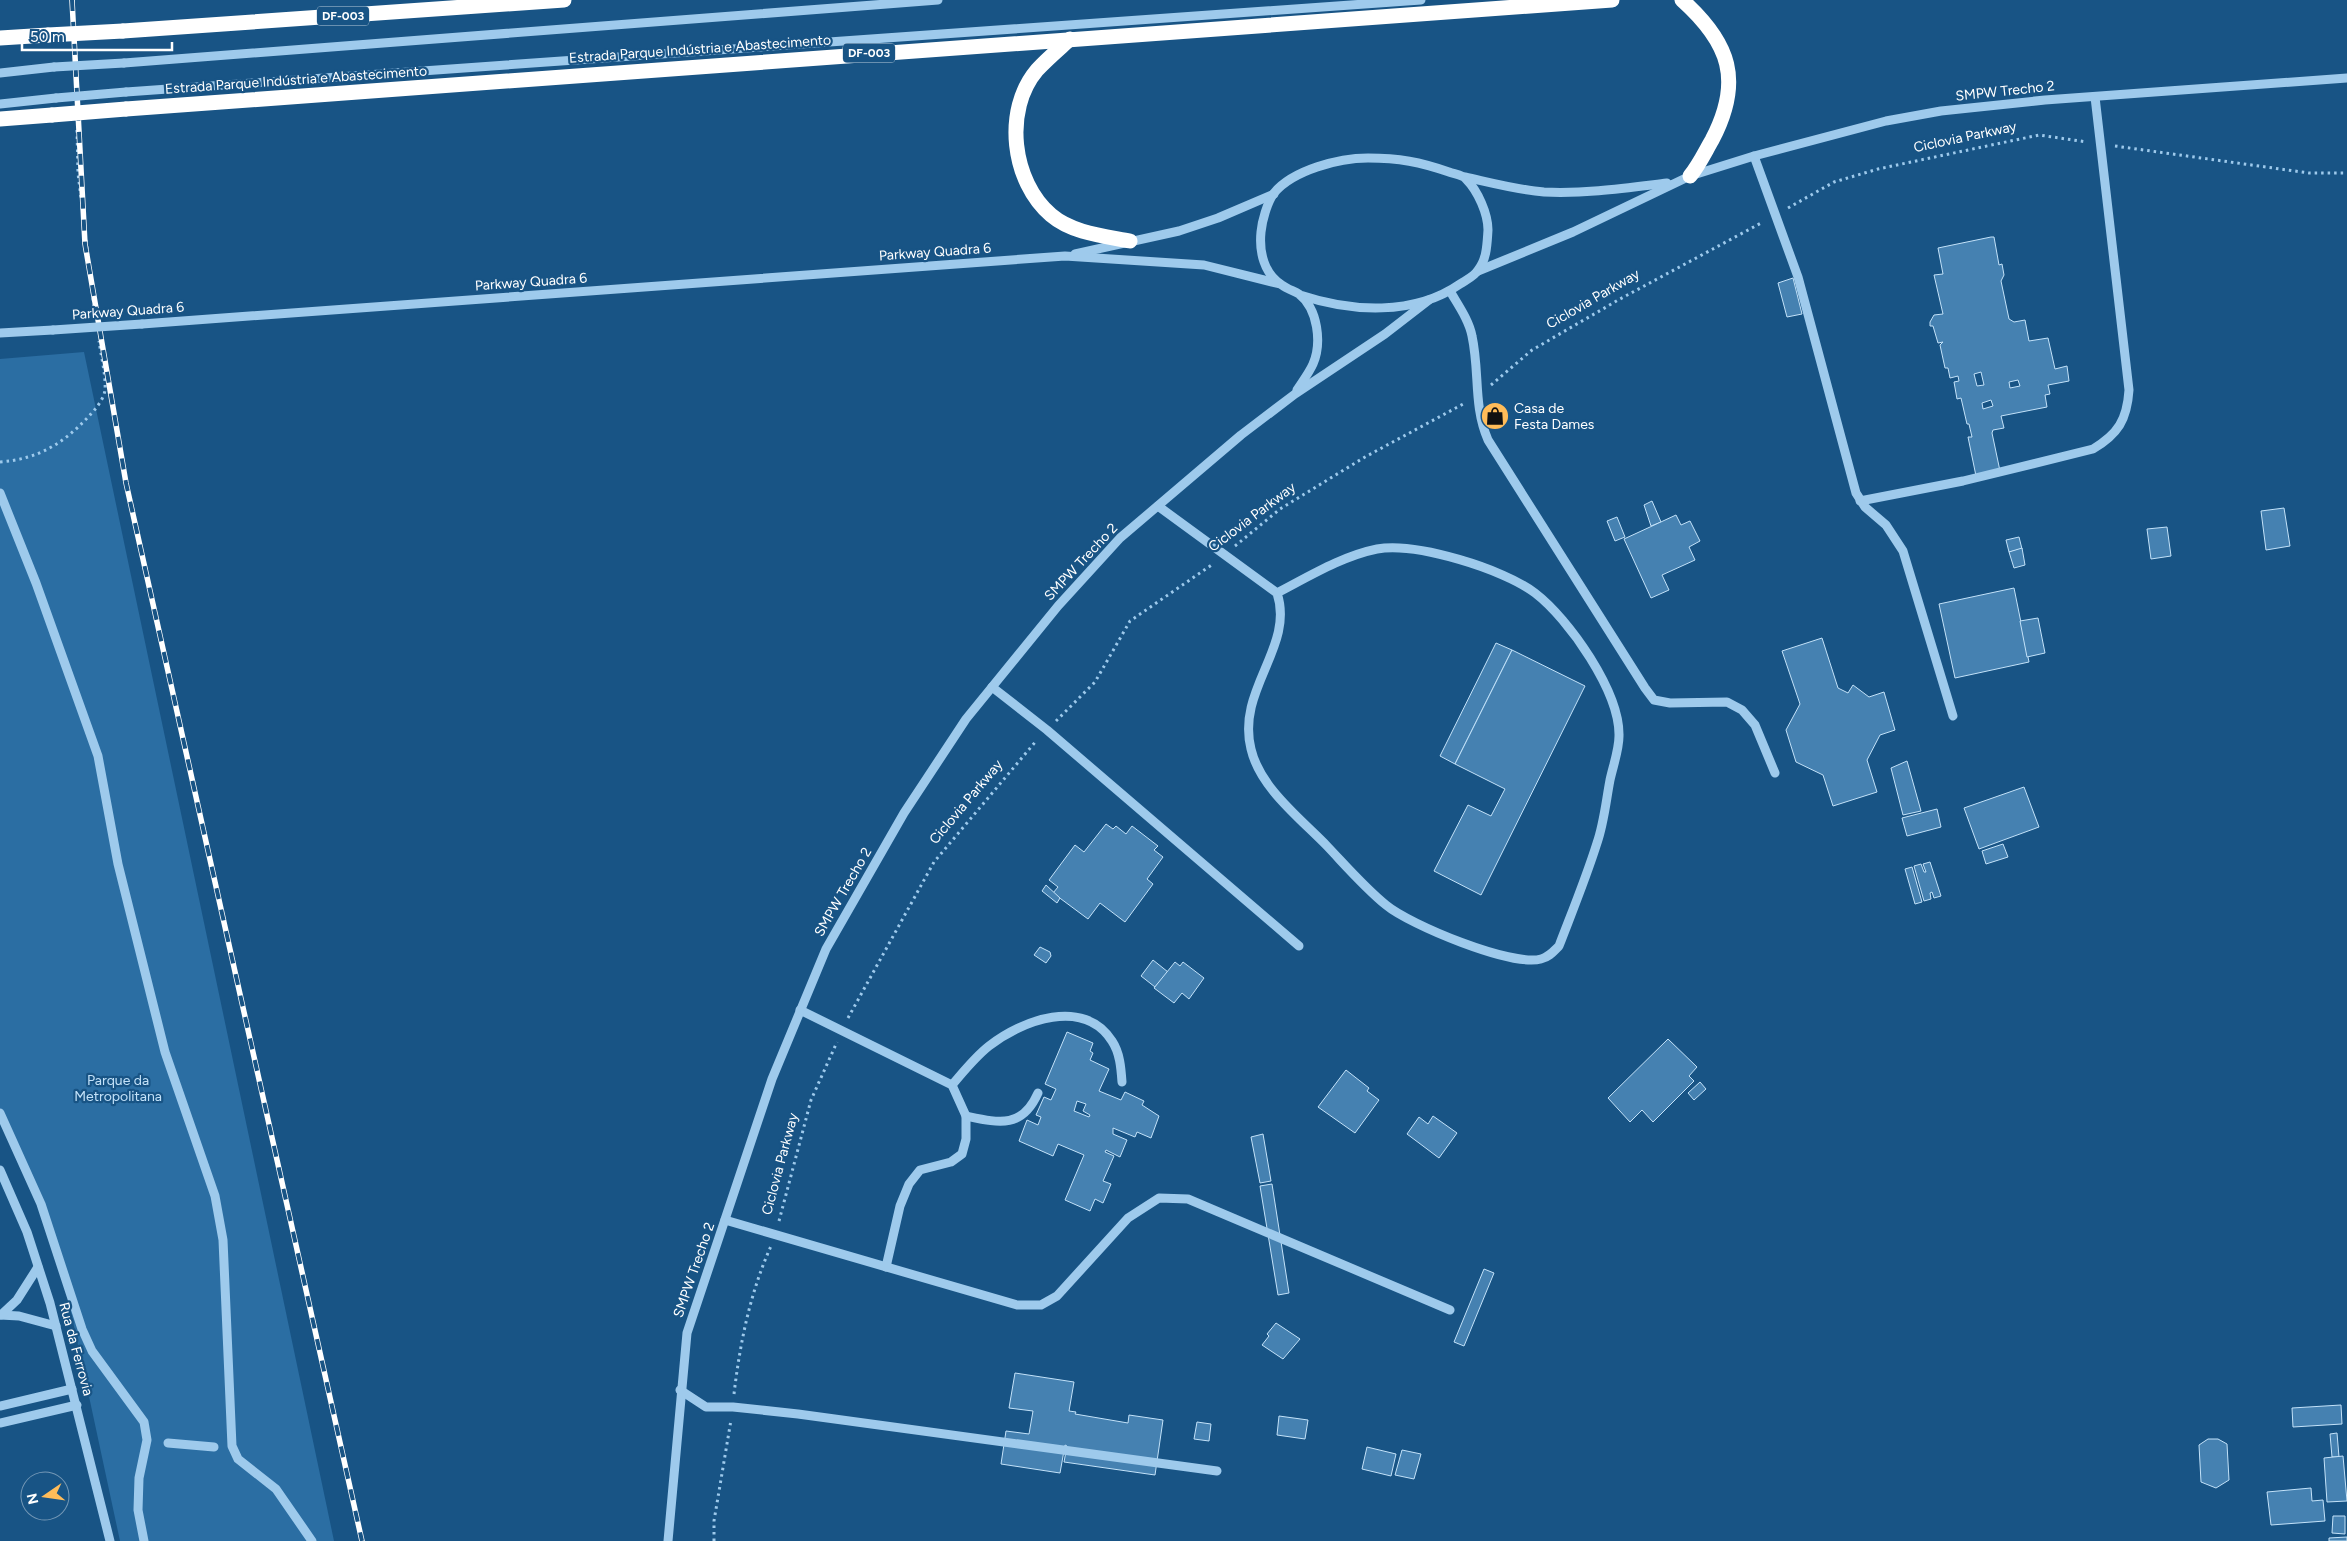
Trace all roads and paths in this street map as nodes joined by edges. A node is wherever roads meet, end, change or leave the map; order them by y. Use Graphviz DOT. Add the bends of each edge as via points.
graph roads {
  1 [pos="73,0"];
  2 [pos="564,0"];
  3 [pos="938,0"];
  4 [pos="1421,0"];
  5 [pos="1612,0"];
  6 [pos="1682,0"];
  7 [pos="74,19"];
  8 [pos="0,38"];
  9 [pos="1070,39"];
  10 [pos="0,73"];
  11 [pos="2347,78"];
  12 [pos="2095,96"];
  13 [pos="0,104"];
  14 [pos="0,119"];
  15 [pos="77,125"];
  16 [pos="2100,144"];
  17 [pos="1754,156"];
  18 [pos="2347,173"];
  19 [pos="1690,176"];
  20 [pos="1466,178"];
  21 [pos="1674,182"];
  22 [pos="1274,194"];
  23 [pos="1775,215"];
  24 [pos="1130,241"];
  25 [pos="1065,256"];
  26 [pos="1478,271"];
  27 [pos="1280,284"];
  28 [pos="1450,290"];
  29 [pos="1300,295"];
  30 [pos="1428,300"];
  31 [pos="96,316"];
  32 [pos="0,333"];
  33 [pos="98,335"];
  34 [pos="1295,394"];
  35 [pos="1478,396"];
  36 [pos="0,462"];
  37 [pos="0,493"];
  38 [pos="1860,501"];
  39 [pos="1158,506"];
  40 [pos="1225,554"];
  41 [pos="1277,593"];
  42 [pos="992,688"];
  43 [pos="1953,716"];
  44 [pos="1047,730"];
  45 [pos="1775,773"];
  46 [pos="1299,946"];
  47 [pos="800,1010"];
  48 [pos="843,1030"];
  49 [pos="1122,1082"];
  50 [pos="952,1085"];
  51 [pos="1038,1093"];
  52 [pos="0,1113"];
  53 [pos="966,1116"];
  54 [pos="0,1170"];
  55 [pos="725,1220"];
  56 [pos="776,1235"];
  57 [pos="38,1267"];
  58 [pos="886,1267"];
  59 [pos="1450,1310"];
  60 [pos="0,1315"];
  61 [pos="56,1326"];
  62 [pos="72,1388"];
  63 [pos="680,1390"];
  64 [pos="77,1405"];
  65 [pos="0,1406"];
  66 [pos="733,1407"];
  67 [pos="0,1423"];
  68 [pos="168,1443"];
  69 [pos="214,1447"];
  70 [pos="1217,1471"];
  71 [pos="110,1541"];
  72 [pos="144,1541"];
  73 [pos="312,1541"];
  74 [pos="668,1541"];
  75 [pos="714,1541"];
  1 -- 7 [label="path"];
  2 -- 8 [label="highway, DF-003, bridge"];
  3 -- 10 [label="street, bridge"];
  4 -- 13 [label="street, bridge" via="126,92"];
  5 -- 9 [label="highway, Estrada Parque Indústria e Abastecimento / DF-003"];
  6 -- 19 [label="highway" via="1712,32 1724,54 1729,81 1724,115 1698,167"];
  9 -- 14 [label="highway, Estrada Parque Indústria e Abastecimento / DF-003, bridge"];
  9 -- 24 [label="highway" via="1036,71 1025,91 1017,117 1016,155 1027,186 1051,216 1082,231"];
  11 -- 12 [label="street, SMPW Trecho 2"];
  12 -- 16 [label="street"];
  12 -- 17 [label="street, SMPW Trecho 2" via="1941,111 1886,121"];
  15 -- 31 [label="path" via="78,173"];
  16 -- 18 [label="path, Ciclovia Parkway" via="2309,172"];
  16 -- 23 [label="path, Ciclovia Parkway" via="2038,135 1878,169 1834,182"];
  16 -- 38 [label="street" via="2129,390 2128,409 2119,426 2108,440 2093,450"];
  17 -- 19 [label="street, SMPW Trecho 2"];
  17 -- 23 [label="street"];
  19 -- 21 [label="street, SMPW Trecho 2"];
  20 -- 21 [label="street" via="1544,192 1581,192"];
  20 -- 22 [label="street" via="1415,160 1355,158 1319,166 1296,176"];
  20 -- 26 [label="street" via="1480,199 1488,224 1487,251"];
  21 -- 26 [label="street" via="1573,232"];
  22 -- 24 [label="street, Parkway Quadra 6" via="1179,231"];
  22 -- 27 [label="street" via="1262,223 1259,247 1266,268"];
  23 -- 35 [label="path, Ciclovia Parkway" via="1620,298 1532,350"];
  23 -- 38 [label="street" via="1798,277"];
  24 -- 25 [label="street, Parkway Quadra 6"];
  25 -- 27 [label="street, Parkway Quadra 6" via="1204,266"];
  25 -- 32 [label="street, Parkway Quadra 6, bridge"];
  26 -- 28 [label="street"];
  27 -- 29 [label="street"];
  28 -- 30 [label="street"];
  28 -- 35 [label="street" via="1472,336"];
  29 -- 30 [label="street" via="1348,307 1394,307"];
  29 -- 34 [label="street" via="1312,314 1318,347 1313,365"];
  30 -- 34 [label="street" via="1385,334"];
  33 -- 36 [label="path" via="105,392 96,408 55,446 22,461"];
  34 -- 39 [label="street, SMPW Trecho 2" via="1241,434"];
  35 -- 40 [label="path, Ciclovia Parkway" via="1365,457 1280,509"];
  35 -- 45 [label="street" via="1479,415 1488,440 1654,700 1727,702 1742,710 1756,725"];
  37 -- 73 [label="street" via="98,756 118,864 165,1052 215,1196 223,1240 232,1446 238,1460 276,1489"];
  38 -- 43 [label="street" via="1886,525 1903,551"];
  39 -- 40 [label="street"];
  39 -- 42 [label="street, SMPW Trecho 2" via="1120,538 1058,606"];
  40 -- 41 [label="street"];
  40 -- 44 [label="path, Ciclovia Parkway" via="1130,621 1095,682"];
  41 -- 41 [label="street" via="1356,555 1400,548 1499,572 1535,593 1570,630 1596,668 1616,707 1619,736 1598,842 1559,946 1550,956 1526,960 1500,955 1417,925 1394,911 1355,876 1261,774 1251,750 1248,719 1254,693 1282,621"];
  42 -- 44 [label="street"];
  42 -- 47 [label="street, SMPW Trecho 2" via="966,720 904,813 826,949"];
  44 -- 46 [label="street"];
  44 -- 48 [label="path, Ciclovia Parkway" via="934,862 855,1002"];
  47 -- 48 [label="street"];
  47 -- 55 [label="street, SMPW Trecho 2" via="772,1079"];
  48 -- 50 [label="street"];
  48 -- 56 [label="path, Ciclovia Parkway" via="811,1100"];
  49 -- 50 [label="street" via="1120,1059 1113,1041 1100,1027 1063,1014 1011,1031 974,1060"];
  50 -- 53 [label="street"];
  51 -- 53 [label="street" via="1031,1110 1018,1118 1003,1122"];
  52 -- 72 [label="street" via="41,1204 92,1351 144,1422 147,1440 139,1478 138,1510"];
  53 -- 58 [label="street" via="962,1154 951,1162 920,1170 909,1184 900,1206"];
  54 -- 57 [label="street, Rua da Ferrovia" via="27,1232"];
  55 -- 56 [label="street"];
  55 -- 63 [label="street, SMPW Trecho 2" via="687,1334"];
  56 -- 58 [label="street"];
  56 -- 66 [label="path, Ciclovia Parkway" via="757,1276 739,1354"];
  57 -- 60 [label="street" via="17,1300"];
  57 -- 61 [label="street, Rua da Ferrovia"];
  58 -- 59 [label="street" via="1017,1305 1041,1305 1057,1296 1128,1218 1159,1198 1188,1199"];
  60 -- 61 [label="street" via="19,1316"];
  61 -- 62 [label="street, Rua da Ferrovia"];
  62 -- 64 [label="street, Rua da Ferrovia"];
  62 -- 65 [label="street"];
  63 -- 66 [label="street" via="706,1407"];
  63 -- 74 [label="street, SMPW Trecho 2"];
  64 -- 67 [label="street"];
  64 -- 71 [label="street, Rua da Ferrovia"];
  66 -- 70 [label="street"];
  66 -- 75 [label="path, Ciclovia Parkway" via="714,1521"];
  68 -- 69 [label="street"];
}
